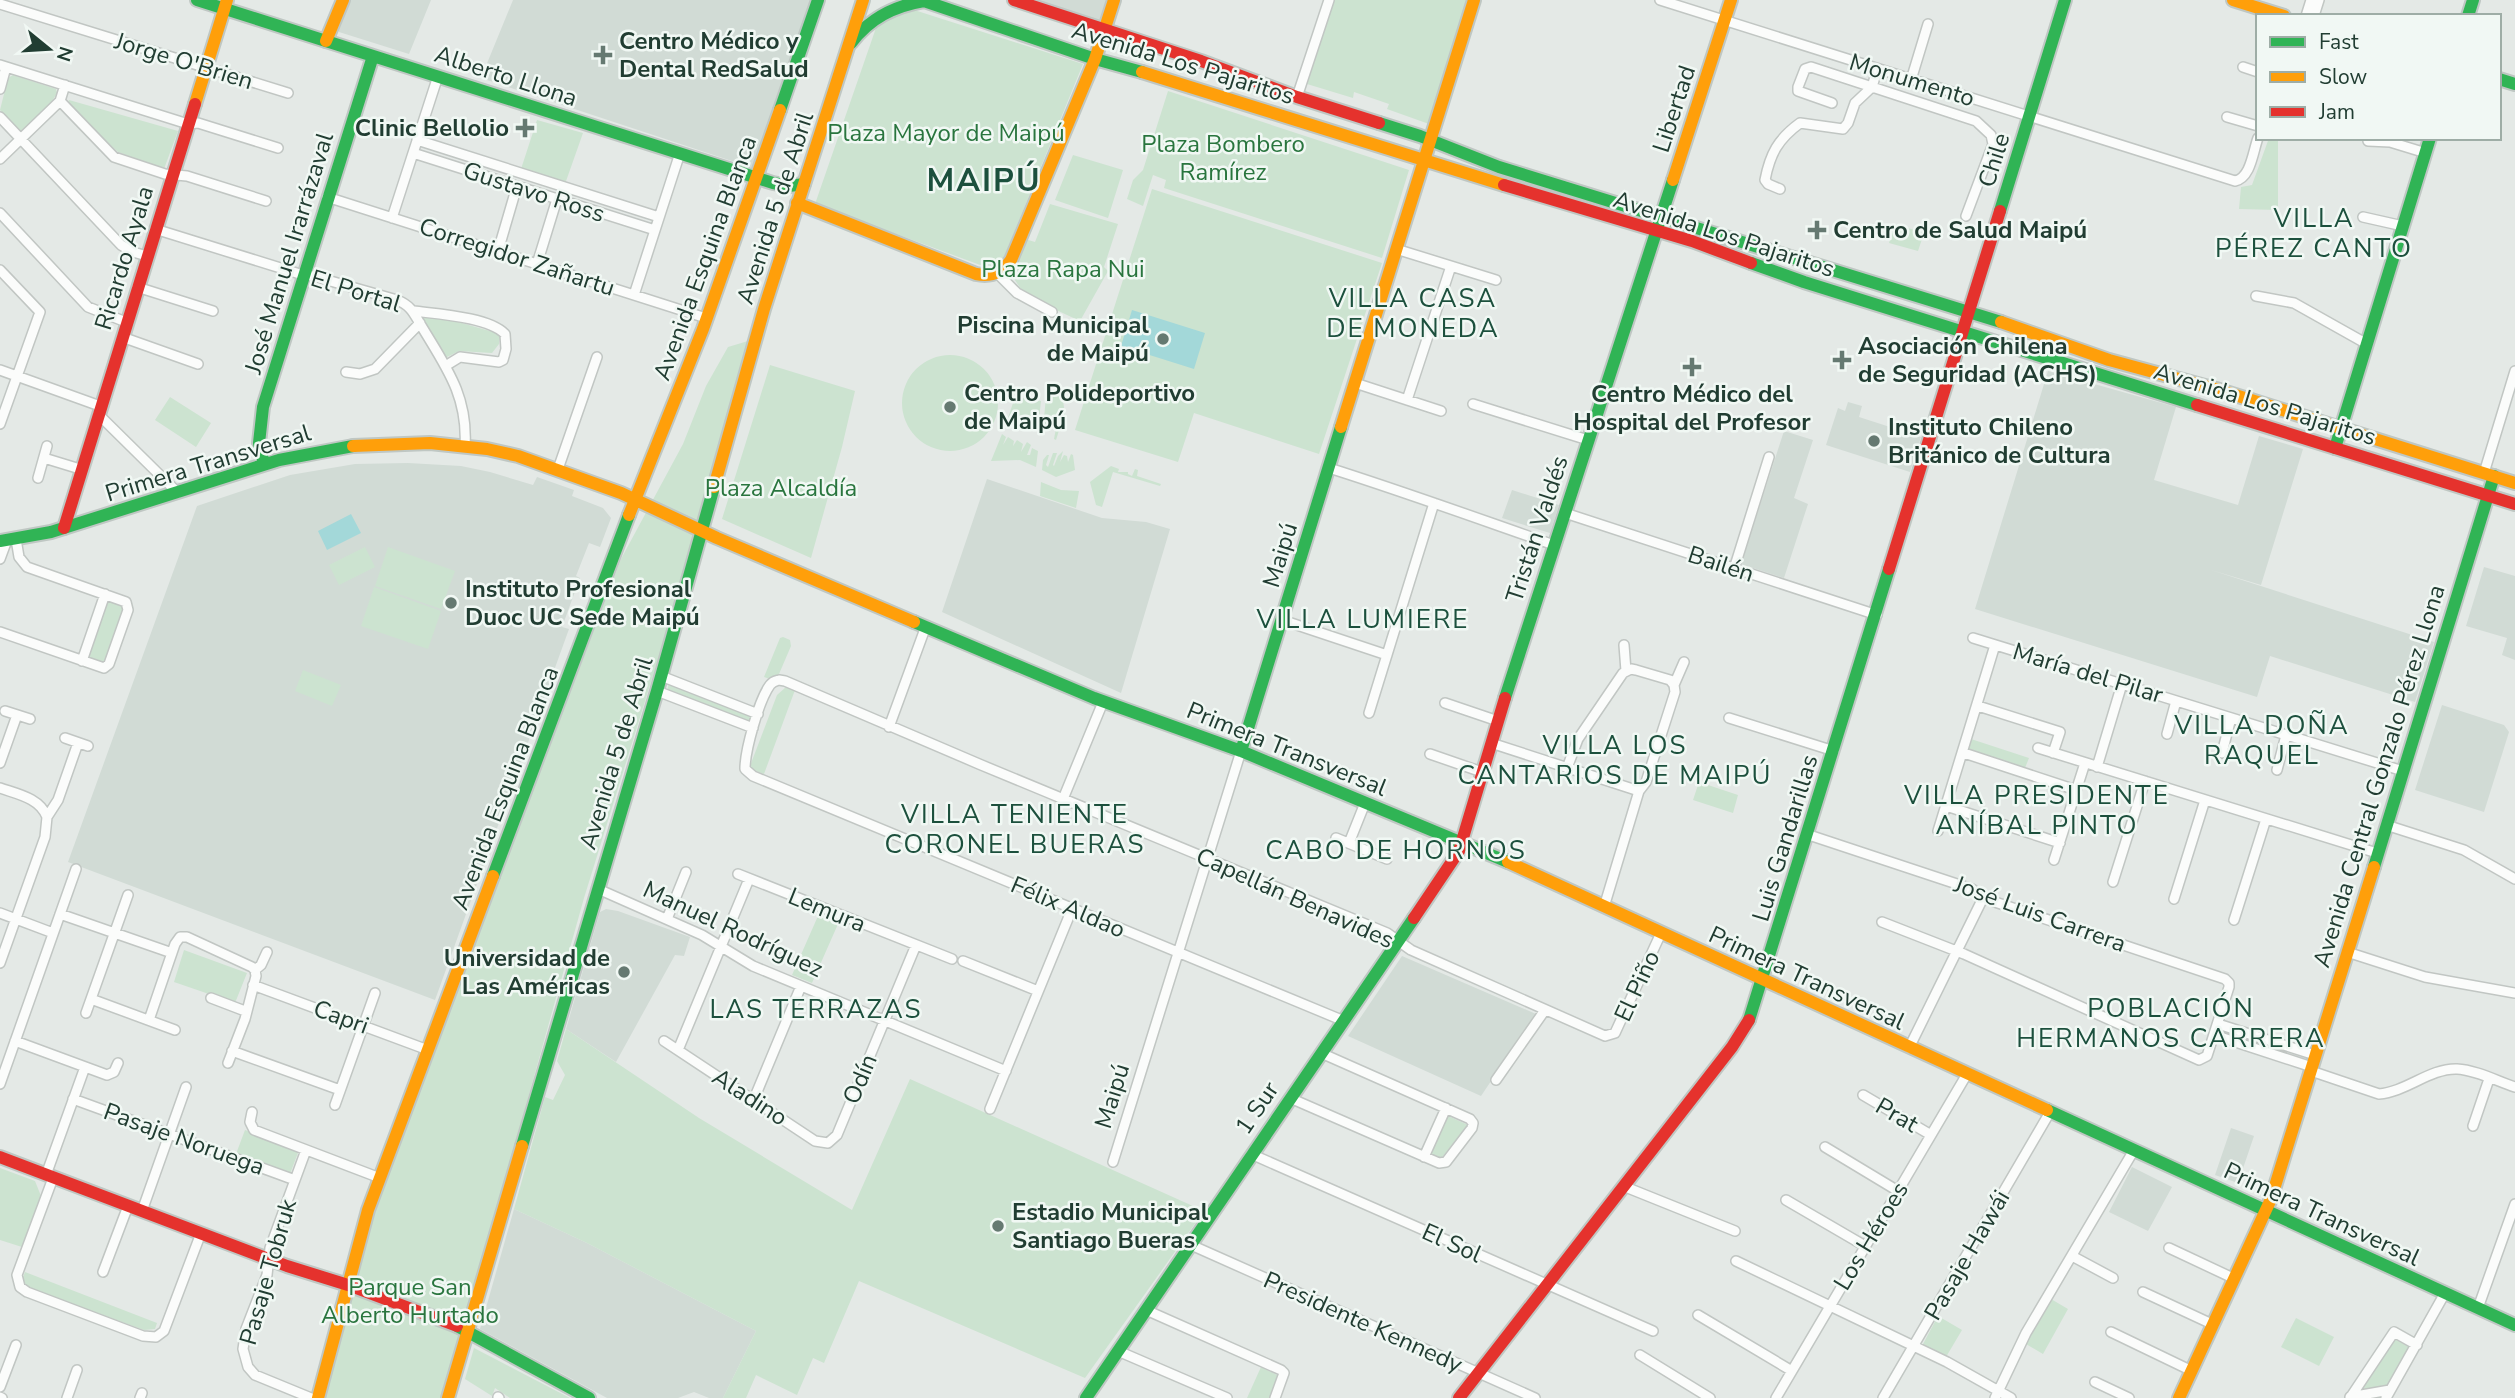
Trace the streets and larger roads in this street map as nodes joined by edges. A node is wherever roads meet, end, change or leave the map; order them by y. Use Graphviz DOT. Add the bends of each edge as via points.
graph roads {
  1 [pos="197,0"];
  2 [pos="343,0"];
  3 [pos="818,0"];
  4 [pos="863,0"];
  5 [pos="1014,0"];
  6 [pos="1114,0"];
  7 [pos="1329,0"];
  8 [pos="1474,0"];
  9 [pos="1660,0"];
  10 [pos="1731,0"];
  11 [pos="2065,0"];
  12 [pos="2233,0"];
  13 [pos="923,1"];
  14 [pos="0,4"];
  15 [pos="225,4"];
  16 [pos="2278,14"];
  17 [pos="1725,20"];
  18 [pos="1928,24"];
  19 [pos="1105,30"];
  20 [pos="326,41"];
  21 [pos="851,43"];
  22 [pos="373,56"];
  23 [pos="1095,59"];
  24 [pos="3,66"];
  25 [pos="2243,67"];
  26 [pos="205,68"];
  27 [pos="1877,70"];
  28 [pos="2256,71"];
  29 [pos="438,76"];
  30 [pos="1911,80"];
  31 [pos="65,85"];
  32 [pos="1872,87"];
  33 [pos="0,89"];
  34 [pos="288,93"];
  35 [pos="1297,97"];
  36 [pos="60,101"];
  37 [pos="1832,103"];
  38 [pos="0,117"];
  39 [pos="2029,117"];
  40 [pos="2227,117"];
  41 [pos="188,124"];
  42 [pos="2256,125"];
  43 [pos="21,139"];
  44 [pos="417,140"];
  45 [pos="2257,140"];
  46 [pos="2429,140"];
  47 [pos="1431,141"];
  48 [pos="2368,141"];
  49 [pos="278,148"];
  50 [pos="413,153"];
  51 [pos="680,153"];
  52 [pos="2426,153"];
  53 [pos="0,159"];
  54 [pos="1424,161"];
  55 [pos="172,175"];
  56 [pos="757,178"];
  57 [pos="804,184"];
  58 [pos="517,186"];
  59 [pos="1780,189"];
  60 [pos="327,197"];
  61 [pos="557,199"];
  62 [pos="265,201"];
  63 [pos="797,203"];
  64 [pos="0,213"];
  65 [pos="1662,215"];
  66 [pos="1966,216"];
  67 [pos="659,217"];
  68 [pos="2363,217"];
  69 [pos="392,218"];
  70 [pos="2403,226"];
  71 [pos="155,229"];
  72 [pos="655,230"];
  73 [pos="1656,231"];
  74 [pos="1396,249"];
  75 [pos="498,251"];
  76 [pos="147,256"];
  77 [pos="537,264"];
  78 [pos="1451,266"];
  79 [pos="0,271"];
  80 [pos="998,274"];
  81 [pos="303,275"];
  82 [pos="1496,280"];
  83 [pos="137,287"];
  84 [pos="634,295"];
  85 [pos="2256,296"];
  86 [pos="213,311"];
  87 [pos="414,311"];
  88 [pos="1969,311"];
  89 [pos="1052,312"];
  90 [pos="706,318"];
  91 [pos="127,322"];
  92 [pos="420,323"];
  93 [pos="1963,332"];
  94 [pos="122,337"];
  95 [pos="2367,344"];
  96 [pos="597,357"];
  97 [pos="198,364"];
  98 [pos="447,365"];
  99 [pos="0,370"];
  100 [pos="2515,370"];
  101 [pos="346,372"];
  102 [pos="17,376"];
  103 [pos="1355,383"];
  104 [pos="1408,400"];
  105 [pos="1473,404"];
  106 [pos="99,410"];
  107 [pos="1441,411"];
  108 [pos="0,424"];
  109 [pos="2342,428"];
  110 [pos="1588,440"];
  111 [pos="47,446"];
  112 [pos="465,446"];
  113 [pos="2335,448"];
  114 [pos="1769,457"];
  115 [pos="44,458"];
  116 [pos="264,464"];
  117 [pos="1329,468"];
  118 [pos="80,469"];
  119 [pos="558,469"];
  120 [pos="2489,475"];
  121 [pos="37,478"];
  122 [pos="2515,483"];
  123 [pos="178,493"];
  124 [pos="2488,496"];
  125 [pos="636,500"];
  126 [pos="1434,503"];
  127 [pos="2515,504"];
  128 [pos="1565,513"];
  129 [pos="64,528"];
  130 [pos="701,531"];
  131 [pos="8,540"];
  132 [pos="1554,545"];
  133 [pos="0,559"];
  134 [pos="1734,569"];
  135 [pos="105,594"];
  136 [pos="1877,615"];
  137 [pos="1282,620"];
  138 [pos="926,626"];
  139 [pos="0,632"];
  140 [pos="1973,638"];
  141 [pos="1623,645"];
  142 [pos="1995,645"];
  143 [pos="1387,655"];
  144 [pos="82,661"];
  145 [pos="1684,662"];
  146 [pos="1626,671"];
  147 [pos="662,676"];
  148 [pos="2122,684"];
  149 [pos="1674,685"];
  150 [pos="657,691"];
  151 [pos="2176,701"];
  152 [pos="1103,702"];
  153 [pos="1445,703"];
  154 [pos="1978,706"];
  155 [pos="5,711"];
  156 [pos="1369,713"];
  157 [pos="758,714"];
  158 [pos="17,715"];
  159 [pos="1729,718"];
  160 [pos="2231,718"];
  161 [pos="30,719"];
  162 [pos="1498,721"];
  163 [pos="890,727"];
  164 [pos="752,728"];
  165 [pos="2167,734"];
  166 [pos="2286,735"];
  167 [pos="65,738"];
  168 [pos="78,743"];
  169 [pos="1491,743"];
  170 [pos="88,746"];
  171 [pos="2038,748"];
  172 [pos="1241,751"];
  173 [pos="1834,751"];
  174 [pos="1964,753"];
  175 [pos="2053,753"];
  176 [pos="2222,753"];
  177 [pos="1430,754"];
  178 [pos="0,763"];
  179 [pos="2085,763"];
  180 [pos="2097,767"];
  181 [pos="1567,768"];
  182 [pos="2277,771"];
  183 [pos="2403,771"];
  184 [pos="1482,772"];
  185 [pos="2145,781"];
  186 [pos="0,788"];
  187 [pos="2076,790"];
  188 [pos="1639,791"];
  189 [pos="1063,799"];
  190 [pos="2205,800"];
  191 [pos="1365,803"];
  192 [pos="1946,806"];
  193 [pos="47,817"];
  194 [pos="2266,819"];
  195 [pos="2386,825"];
  196 [pos="1938,831"];
  197 [pos="1808,835"];
  198 [pos="1336,838"];
  199 [pos="1462,842"];
  200 [pos="2060,843"];
  201 [pos="1349,844"];
  202 [pos="2378,853"];
  203 [pos="1208,858"];
  204 [pos="1387,859"];
  205 [pos="2054,860"];
  206 [pos="76,869"];
  207 [pos="686,872"];
  208 [pos="738,874"];
  209 [pos="748,878"];
  210 [pos="2515,880"];
  211 [pos="2113,882"];
  212 [pos="598,889"];
  213 [pos="128,895"];
  214 [pos="1983,898"];
  215 [pos="2174,900"];
  216 [pos="1604,907"];
  217 [pos="1072,909"];
  218 [pos="0,913"];
  219 [pos="60,914"];
  220 [pos="16,919"];
  221 [pos="667,919"];
  222 [pos="2234,920"];
  223 [pos="1882,922"];
  224 [pos="53,933"];
  225 [pos="115,933"];
  226 [pos="1661,933"];
  227 [pos="1398,942"];
  228 [pos="916,946"];
  229 [pos="720,947"];
  230 [pos="267,952"];
  231 [pos="1955,952"];
  232 [pos="2347,952"];
  233 [pos="172,953"];
  234 [pos="1178,953"];
  235 [pos="952,959"];
  236 [pos="964,961"];
  237 [pos="0,963"];
  238 [pos="256,970"];
  239 [pos="1763,981"];
  240 [pos="253,985"];
  241 [pos="801,986"];
  242 [pos="1038,991"];
  243 [pos="375,993"];
  244 [pos="2515,993"];
  245 [pos="211,998"];
  246 [pos="91,999"];
  247 [pos="1545,1010"];
  248 [pos="245,1011"];
  249 [pos="86,1013"];
  250 [pos="149,1020"];
  251 [pos="884,1021"];
  252 [pos="1344,1021"];
  253 [pos="2218,1024"];
  254 [pos="363,1026"];
  255 [pos="175,1030"];
  256 [pos="2214,1035"];
  257 [pos="1610,1036"];
  258 [pos="15,1041"];
  259 [pos="664,1041"];
  260 [pos="1909,1048"];
  261 [pos="428,1050"];
  262 [pos="678,1050"];
  263 [pos="232,1051"];
  264 [pos="1321,1053"];
  265 [pos="118,1063"];
  266 [pos="228,1063"];
  267 [pos="2313,1064"];
  268 [pos="85,1067"];
  269 [pos="1006,1071"];
  270 [pos="1967,1074"];
  271 [pos="2489,1079"];
  272 [pos="1496,1080"];
  273 [pos="0,1084"];
  274 [pos="186,1087"];
  275 [pos="2515,1087"];
  276 [pos="340,1090"];
  277 [pos="1863,1095"];
  278 [pos="1290,1098"];
  279 [pos="73,1099"];
  280 [pos="754,1099"];
  281 [pos="335,1105"];
  282 [pos="1446,1108"];
  283 [pos="990,1109"];
  284 [pos="252,1112"];
  285 [pos="2050,1112"];
  286 [pos="2473,1126"];
  287 [pos="169,1134"];
  288 [pos="837,1135"];
  289 [pos="1931,1135"];
  290 [pos="1825,1147"];
  291 [pos="306,1150"];
  292 [pos="2134,1150"];
  293 [pos="1251,1154"];
  294 [pos="0,1157"];
  295 [pos="1424,1157"];
  296 [pos="1113,1162"];
  297 [pos="50,1176"];
  298 [pos="380,1178"];
  299 [pos="295,1180"];
  300 [pos="1623,1186"];
  301 [pos="1898,1191"];
  302 [pos="1786,1200"];
  303 [pos="2515,1204"];
  304 [pos="128,1206"];
  305 [pos="142,1211"];
  306 [pos="2267,1211"];
  307 [pos="1735,1231"];
  308 [pos="201,1233"];
  309 [pos="1191,1245"];
  310 [pos="1865,1246"];
  311 [pos="2169,1248"];
  312 [pos="2072,1256"];
  313 [pos="270,1259"];
  314 [pos="1736,1261"];
  315 [pos="103,1272"];
  316 [pos="2113,1278"];
  317 [pos="2235,1279"];
  318 [pos="348,1285"];
  319 [pos="1547,1285"];
  320 [pos="2143,1292"];
  321 [pos="2445,1293"];
  322 [pos="1830,1307"];
  323 [pos="2478,1308"];
  324 [pos="1146,1310"];
  325 [pos="1698,1315"];
  326 [pos="2214,1325"];
  327 [pos="2515,1325"];
  328 [pos="468,1330"];
  329 [pos="1653,1331"];
  330 [pos="2111,1332"];
  331 [pos="16,1345"];
  332 [pos="2417,1345"];
  333 [pos="1913,1346"];
  334 [pos="1118,1351"];
  335 [pos="1640,1355"];
  336 [pos="77,1370"];
  337 [pos="1792,1371"];
  338 [pos="2192,1371"];
  339 [pos="1478,1373"];
  340 [pos="2095,1382"];
  341 [pos="0,1387"];
  342 [pos="1997,1394"];
  343 [pos="2388,1394"];
  344 [pos="2350,1397"];
  345 [pos="67,1398"];
  346 [pos="311,1398"];
  347 [pos="318,1398"];
  348 [pos="448,1398"];
  349 [pos="589,1398"];
  350 [pos="1086,1398"];
  351 [pos="1227,1398"];
  352 [pos="1275,1398"];
  353 [pos="1459,1398"];
  354 [pos="1535,1398"];
  355 [pos="1710,1398"];
  356 [pos="1776,1398"];
  357 [pos="1883,1398"];
  358 [pos="2011,1398"];
  359 [pos="2129,1398"];
  360 [pos="2179,1398"];
  1 -- 15 [label="street, Alberto Llona"];
  2 -- 20 [label="street"];
  3 -- 56 [label="street, Avenida Esquina Blanca"];
  4 -- 21 [label="street, Avenida 5 de Abril"];
  5 -- 19 [label="street, Avenida Los Pajaritos"];
  6 -- 19 [label="street"];
  7 -- 35 [label="street"];
  8 -- 47 [label="street, Maipú"];
  9 -- 17 [label="street, Monumento"];
  10 -- 17 [label="street, Libertad"];
  11 -- 39 [label="street, Chile"];
  12 -- 16 [label="street"];
  13 -- 21 [label="street" via="883,13"];
  13 -- 23 [label="street, Avenida Los Pajaritos"];
  14 -- 26 [label="street, Jorge O'Brien"];
  15 -- 20 [label="street, Alberto Llona"];
  15 -- 26 [label="street, Ricardo Ayala"];
  17 -- 27 [label="street, Monumento"];
  17 -- 65 [label="street, Libertad"];
  18 -- 30 [label="street"];
  19 -- 23 [label="street"];
  19 -- 35 [label="street, Avenida Los Pajaritos"];
  20 -- 22 [label="street, Alberto Llona"];
  21 -- 57 [label="street, Avenida 5 de Abril"];
  22 -- 29 [label="street, Alberto Llona"];
  22 -- 60 [label="street, José Manuel Irarrázaval"];
  23 -- 54 [label="street, Avenida Los Pajaritos"];
  23 -- 80 [label="street" via="1011,260"];
  24 -- 31 [label="street"];
  24 -- 33 [label="street"];
  25 -- 28 [label="street"];
  26 -- 34 [label="street, Jorge O'Brien"];
  26 -- 41 [label="street, Ricardo Ayala"];
  27 -- 30 [label="street, Monumento"];
  27 -- 32 [label="street"];
  29 -- 44 [label="street"];
  29 -- 51 [label="street, Alberto Llona"];
  30 -- 39 [label="street, Monumento"];
  31 -- 36 [label="street"];
  31 -- 41 [label="street"];
  32 -- 37 [label="street" via="1805,69 1798,91"];
  32 -- 59 [label="street" via="1855,103 1843,129 1800,122 1790,130 1770,155 1766,174 1768,184"];
  32 -- 66 [label="street" via="1976,121 1991,135 1993,144"];
  35 -- 47 [label="street, Avenida Los Pajaritos"];
  36 -- 43 [label="street"];
  36 -- 55 [label="street" via="114,157"];
  38 -- 43 [label="street"];
  39 -- 45 [label="street, Monumento" via="2235,181 2246,175"];
  39 -- 88 [label="street, Chile"];
  40 -- 42 [label="street"];
  41 -- 49 [label="street" via="198,123"];
  41 -- 55 [label="street, Ricardo Ayala"];
  43 -- 53 [label="street"];
  43 -- 76 [label="street" via="121,245"];
  44 -- 50 [label="street"];
  44 -- 67 [label="street, Gustavo Ross"];
  46 -- 52 [label="street"];
  47 -- 54 [label="street, Maipú"];
  47 -- 65 [label="street, Avenida Los Pajaritos" via="1499,167"];
  48 -- 52 [label="street"];
  50 -- 58 [label="street, Gustavo Ross"];
  50 -- 69 [label="street"];
  51 -- 56 [label="street, Alberto Llona"];
  51 -- 67 [label="street"];
  52 -- 70 [label="street"];
  54 -- 73 [label="street, Avenida Los Pajaritos"];
  54 -- 74 [label="street, Maipú"];
  55 -- 62 [label="street"];
  55 -- 71 [label="street, Ricardo Ayala"];
  56 -- 57 [label="street, Alberto Llona"];
  56 -- 90 [label="street, Avenida Esquina Blanca"];
  57 -- 63 [label="street, Avenida 5 de Abril"];
  58 -- 61 [label="street, Gustavo Ross"];
  58 -- 75 [label="street"];
  60 -- 69 [label="street, Corregidor Zañartu"];
  60 -- 81 [label="street, José Manuel Irarrázaval"];
  61 -- 72 [label="street, Gustavo Ross"];
  61 -- 77 [label="street"];
  63 -- 80 [label="street" via="976,274"];
  63 -- 130 [label="street, Avenida 5 de Abril"];
  64 -- 91 [label="street" via="88,307"];
  65 -- 73 [label="street, Libertad"];
  65 -- 88 [label="street, Avenida Los Pajaritos"];
  67 -- 72 [label="street"];
  68 -- 70 [label="street"];
  69 -- 75 [label="street, Corregidor Zañartu"];
  70 -- 95 [label="street"];
  71 -- 76 [label="street, Ricardo Ayala"];
  71 -- 81 [label="street, El Portal"];
  72 -- 84 [label="street"];
  73 -- 93 [label="street, Avenida Los Pajaritos"];
  73 -- 110 [label="street, Tristán Valdés"];
  74 -- 78 [label="street"];
  74 -- 103 [label="street, Maipú"];
  75 -- 77 [label="street, Corregidor Zañartu"];
  76 -- 83 [label="street, Ricardo Ayala"];
  77 -- 84 [label="street, Corregidor Zañartu"];
  78 -- 82 [label="street"];
  78 -- 104 [label="street"];
  79 -- 102 [label="street" via="40,312"];
  80 -- 89 [label="street" via="1017,293"];
  81 -- 87 [label="street, El Portal" via="397,300"];
  81 -- 116 [label="street, José Manuel Irarrázaval" via="263,407 260,443"];
  83 -- 86 [label="street"];
  83 -- 91 [label="street, Ricardo Ayala"];
  84 -- 90 [label="street, Corregidor Zañartu"];
  85 -- 95 [label="street" via="2294,303"];
  87 -- 92 [label="street, El Portal"];
  87 -- 98 [label="street" via="452,315 494,326 505,334 503,360 460,357"];
  88 -- 93 [label="street, Chile"];
  88 -- 109 [label="street, Avenida Los Pajaritos" via="2109,360"];
  90 -- 125 [label="street, Avenida Esquina Blanca"];
  91 -- 94 [label="street, Ricardo Ayala"];
  92 -- 98 [label="street, El Portal"];
  92 -- 101 [label="street" via="375,369"];
  93 -- 113 [label="street, Avenida Los Pajaritos"];
  93 -- 136 [label="street, Luis Gandarillas"];
  94 -- 97 [label="street"];
  94 -- 106 [label="street, Ricardo Ayala"];
  95 -- 109 [label="street"];
  96 -- 119 [label="street"];
  98 -- 112 [label="street, El Portal" via="464,409"];
  99 -- 102 [label="street"];
  100 -- 120 [label="street"];
  102 -- 106 [label="street"];
  102 -- 108 [label="street"];
  103 -- 104 [label="street"];
  103 -- 117 [label="street, Maipú"];
  104 -- 107 [label="street"];
  105 -- 110 [label="street"];
  106 -- 118 [label="street, Ricardo Ayala"];
  106 -- 123 [label="street"];
  109 -- 113 [label="street"];
  109 -- 120 [label="street, Avenida Los Pajaritos"];
  110 -- 128 [label="street, Tristán Valdés"];
  111 -- 115 [label="street"];
  112 -- 116 [label="street, Primera Transversal" via="362,444"];
  112 -- 119 [label="street, Primera Transversal"];
  113 -- 124 [label="street, Avenida Los Pajaritos"];
  114 -- 134 [label="street"];
  115 -- 118 [label="street"];
  115 -- 121 [label="street"];
  116 -- 123 [label="street, Primera Transversal"];
  117 -- 126 [label="street"];
  117 -- 137 [label="street, Maipú"];
  118 -- 129 [label="street, Ricardo Ayala"];
  119 -- 125 [label="street, Primera Transversal"];
  120 -- 122 [label="street, Avenida Los Pajaritos"];
  120 -- 124 [label="street, Avenida Central Gonzalo Pérez Llona"];
  123 -- 129 [label="street, Primera Transversal"];
  124 -- 127 [label="street, Avenida Los Pajaritos"];
  124 -- 183 [label="street, Avenida Central Gonzalo Pérez Llona"];
  125 -- 130 [label="street, Primera Transversal"];
  125 -- 261 [label="street, Avenida Esquina Blanca"];
  126 -- 132 [label="street"];
  126 -- 143 [label="street"];
  128 -- 132 [label="street, Tristán Valdés"];
  128 -- 134 [label="street, Bailén"];
  129 -- 131 [label="street, Primera Transversal"];
  130 -- 138 [label="street, Primera Transversal"];
  130 -- 147 [label="street, Avenida 5 de Abril"];
  131 -- 133 [label="street"];
  131 -- 135 [label="street" via="27,567"];
  132 -- 162 [label="street, Tristán Valdés"];
  134 -- 136 [label="street, Bailén"];
  135 -- 144 [label="street"];
  135 -- 144 [label="street" via="129,607 108,666"];
  136 -- 173 [label="street, Luis Gandarillas"];
  137 -- 143 [label="street"];
  137 -- 172 [label="street, Maipú"];
  138 -- 152 [label="street, Primera Transversal"];
  138 -- 163 [label="street"];
  139 -- 144 [label="street"];
  140 -- 142 [label="street, María del Pilar"];
  141 -- 146 [label="street"];
  142 -- 148 [label="street, María del Pilar"];
  142 -- 154 [label="street"];
  143 -- 156 [label="street"];
  145 -- 149 [label="street"];
  146 -- 149 [label="street" via="1636,670"];
  146 -- 181 [label="street" via="1578,739"];
  147 -- 150 [label="street, Avenida 5 de Abril"];
  147 -- 157 [label="street"];
  148 -- 151 [label="street, María del Pilar"];
  148 -- 180 [label="street"];
  149 -- 188 [label="street" via="1646,782"];
  150 -- 164 [label="street"];
  150 -- 212 [label="street, Avenida 5 de Abril"];
  151 -- 160 [label="street, María del Pilar"];
  151 -- 165 [label="street"];
  152 -- 172 [label="street, Primera Transversal"];
  152 -- 189 [label="street"];
  153 -- 162 [label="street"];
  154 -- 174 [label="street"];
  154 -- 175 [label="street" via="2060,732"];
  155 -- 158 [label="street"];
  157 -- 163 [label="street, Capellán Benavides" via="769,685 779,680"];
  157 -- 164 [label="street"];
  158 -- 161 [label="street"];
  158 -- 178 [label="street"];
  159 -- 173 [label="street"];
  160 -- 166 [label="street, María del Pilar"];
  160 -- 176 [label="street"];
  162 -- 169 [label="street, Tristán Valdés"];
  163 -- 189 [label="street, Capellán Benavides"];
  164 -- 217 [label="street, Félix Aldao" via="745,769 753,776"];
  166 -- 182 [label="street"];
  166 -- 183 [label="street, María del Pilar"];
  167 -- 168 [label="street"];
  168 -- 170 [label="street"];
  168 -- 193 [label="street" via="58,800"];
  169 -- 181 [label="street"];
  169 -- 184 [label="street, Tristán Valdés"];
  171 -- 175 [label="street"];
  172 -- 191 [label="street, Primera Transversal"];
  172 -- 203 [label="street, Maipú"];
  173 -- 197 [label="street, Luis Gandarillas"];
  174 -- 187 [label="street"];
  174 -- 192 [label="street"];
  175 -- 179 [label="street"];
  177 -- 184 [label="street"];
  179 -- 180 [label="street"];
  179 -- 187 [label="street"];
  180 -- 185 [label="street"];
  181 -- 188 [label="street"];
  183 -- 195 [label="street, Avenida Central Gonzalo Pérez Llona"];
  184 -- 199 [label="street, Tristán Valdés"];
  185 -- 190 [label="street"];
  185 -- 211 [label="street"];
  186 -- 193 [label="street" via="35,802"];
  187 -- 200 [label="street"];
  188 -- 216 [label="street"];
  189 -- 203 [label="street, Capellán Benavides"];
  190 -- 194 [label="street"];
  190 -- 215 [label="street"];
  191 -- 199 [label="street, Primera Transversal"];
  191 -- 201 [label="street"];
  192 -- 196 [label="street"];
  192 -- 200 [label="street"];
  193 -- 220 [label="street" via="45,837"];
  194 -- 202 [label="street"];
  194 -- 222 [label="street"];
  195 -- 202 [label="street, Avenida Central Gonzalo Pérez Llona"];
  195 -- 210 [label="street" via="2464,850"];
  197 -- 214 [label="street, José Luis Carrera" via="1972,889"];
  197 -- 239 [label="street, Luis Gandarillas"];
  198 -- 201 [label="street"];
  199 -- 216 [label="street, Primera Transversal"];
  199 -- 227 [label="street, 1 Sur"];
  200 -- 205 [label="street"];
  201 -- 204 [label="street"];
  202 -- 232 [label="street, Avenida Central Gonzalo Pérez Llona"];
  203 -- 227 [label="street, Capellán Benavides" via="1387,933"];
  203 -- 234 [label="street, Maipú"];
  206 -- 219 [label="street"];
  207 -- 221 [label="street"];
  208 -- 209 [label="street, Lemura"];
  209 -- 228 [label="street, Lemura"];
  209 -- 229 [label="street"];
  212 -- 221 [label="street, Manuel Rodríguez"];
  212 -- 328 [label="street, Avenida 5 de Abril"];
  213 -- 225 [label="street"];
  214 -- 231 [label="street"];
  214 -- 253 [label="street, José Luis Carrera" via="2227,980 2229,988"];
  216 -- 226 [label="street, Primera Transversal"];
  217 -- 234 [label="street, Félix Aldao"];
  217 -- 242 [label="street"];
  218 -- 220 [label="street"];
  219 -- 224 [label="street"];
  219 -- 225 [label="street"];
  220 -- 224 [label="street"];
  220 -- 237 [label="street"];
  221 -- 229 [label="street, Manuel Rodríguez"];
  223 -- 231 [label="street"];
  224 -- 258 [label="street"];
  225 -- 233 [label="street"];
  225 -- 246 [label="street"];
  226 -- 239 [label="street, Primera Transversal"];
  226 -- 257 [label="street, El Piño"];
  227 -- 247 [label="street, Capellán Benavides"];
  227 -- 252 [label="street, 1 Sur"];
  228 -- 235 [label="street, Lemura"];
  228 -- 251 [label="street, Odín"];
  229 -- 241 [label="street, Manuel Rodríguez"];
  229 -- 262 [label="street"];
  230 -- 238 [label="street"];
  231 -- 256 [label="street, José Luis Carrera" via="2196,1059 2207,1056"];
  231 -- 260 [label="street"];
  232 -- 244 [label="street" via="2414,975"];
  232 -- 267 [label="street, Avenida Central Gonzalo Pérez Llona"];
  233 -- 238 [label="street" via="178,939 187,937"];
  233 -- 250 [label="street"];
  234 -- 252 [label="street, Félix Aldao"];
  234 -- 296 [label="street, Maipú"];
  236 -- 242 [label="street"];
  238 -- 240 [label="street"];
  239 -- 260 [label="street, Primera Transversal"];
  239 -- 300 [label="street, Luis Gandarillas" via="1739,1037"];
  240 -- 248 [label="street"];
  240 -- 254 [label="street, Capri"];
  241 -- 251 [label="street, Manuel Rodríguez"];
  241 -- 280 [label="street"];
  242 -- 269 [label="street"];
  243 -- 254 [label="street"];
  245 -- 248 [label="street"];
  246 -- 249 [label="street"];
  246 -- 250 [label="street"];
  247 -- 257 [label="street, Capellán Benavides"];
  247 -- 272 [label="street"];
  248 -- 263 [label="street"];
  250 -- 255 [label="street"];
  251 -- 269 [label="street, Manuel Rodríguez"];
  251 -- 288 [label="street, Odín"];
  252 -- 264 [label="street, 1 Sur"];
  253 -- 256 [label="street, José Luis Carrera"];
  253 -- 267 [label="street"];
  254 -- 261 [label="street, Capri"];
  254 -- 276 [label="street"];
  256 -- 267 [label="street"];
  258 -- 268 [label="street"];
  258 -- 273 [label="street"];
  259 -- 262 [label="street, Aladino"];
  260 -- 270 [label="street, Primera Transversal"];
  261 -- 298 [label="street, Avenida Esquina Blanca"];
  262 -- 280 [label="street, Aladino"];
  263 -- 266 [label="street"];
  263 -- 276 [label="street"];
  264 -- 278 [label="street, 1 Sur"];
  264 -- 282 [label="street"];
  265 -- 268 [label="street" via="110,1074"];
  267 -- 271 [label="street" via="2379,1094 2448,1070"];
  267 -- 306 [label="street, Avenida Central Gonzalo Pérez Llona"];
  268 -- 279 [label="street"];
  269 -- 283 [label="street"];
  270 -- 285 [label="street, Primera Transversal"];
  270 -- 289 [label="street, Los Héroes"];
  271 -- 275 [label="street"];
  271 -- 286 [label="street"];
  274 -- 287 [label="street"];
  276 -- 281 [label="street"];
  277 -- 289 [label="street, Prat"];
  278 -- 293 [label="street, 1 Sur"];
  278 -- 295 [label="street"];
  279 -- 287 [label="street, Pasaje Noruega"];
  279 -- 297 [label="street"];
  280 -- 288 [label="street, Aladino" via="819,1142 828,1143"];
  282 -- 295 [label="street"];
  282 -- 295 [label="street" via="1470,1119 1472,1128 1446,1162"];
  284 -- 291 [label="street, Pasaje Noruega" via="254,1130"];
  285 -- 292 [label="street, Primera Transversal"];
  285 -- 333 [label="street, Pasaje Hawái"];
  287 -- 299 [label="street, Pasaje Noruega"];
  287 -- 305 [label="street"];
  289 -- 301 [label="street, Los Héroes"];
  290 -- 301 [label="street"];
  291 -- 298 [label="street, Pasaje Noruega"];
  291 -- 299 [label="street, Pasaje Tobruk"];
  292 -- 306 [label="street, Primera Transversal"];
  292 -- 312 [label="street"];
  293 -- 309 [label="street, 1 Sur"];
  293 -- 319 [label="street, El Sol"];
  294 -- 297 [label="street"];
  297 -- 304 [label="street"];
  297 -- 308 [label="street" via="18,1283 27,1292 143,1336 156,1337 166,1327"];
  298 -- 318 [label="street, Avenida Esquina Blanca"];
  299 -- 313 [label="street, Pasaje Tobruk"];
  300 -- 307 [label="street"];
  300 -- 319 [label="street, Luis Gandarillas"];
  301 -- 310 [label="street, Los Héroes"];
  302 -- 310 [label="street"];
  303 -- 323 [label="street"];
  304 -- 305 [label="street"];
  304 -- 315 [label="street"];
  305 -- 308 [label="street"];
  306 -- 317 [label="street, Avenida Central Gonzalo Pérez Llona"];
  306 -- 321 [label="street, Primera Transversal"];
  308 -- 313 [label="street"];
  309 -- 324 [label="street, 1 Sur"];
  309 -- 339 [label="street, Presidente Kennedy"];
  310 -- 322 [label="street, Los Héroes"];
  311 -- 317 [label="street"];
  312 -- 316 [label="street"];
  312 -- 342 [label="street" via="2020,1344"];
  313 -- 318 [label="street"];
  313 -- 346 [label="street, Pasaje Tobruk" via="246,1329 245,1362 259,1378"];
  314 -- 322 [label="street"];
  317 -- 326 [label="street, Avenida Central Gonzalo Pérez Llona"];
  318 -- 328 [label="street"];
  318 -- 347 [label="street, Avenida Esquina Blanca"];
  319 -- 329 [label="street, El Sol"];
  319 -- 339 [label="street, Luis Gandarillas"];
  320 -- 326 [label="street"];
  321 -- 323 [label="street, Primera Transversal"];
  321 -- 332 [label="street"];
  322 -- 333 [label="street"];
  322 -- 337 [label="street, Los Héroes"];
  323 -- 327 [label="street, Primera Transversal"];
  324 -- 334 [label="street, 1 Sur"];
  324 -- 352 [label="street" via="1281,1370 1283,1379"];
  325 -- 337 [label="street"];
  326 -- 338 [label="street, Avenida Central Gonzalo Pérez Llona"];
  328 -- 348 [label="street, Avenida 5 de Abril"];
  328 -- 349 [label="street"];
  330 -- 338 [label="street"];
  331 -- 341 [label="street"];
  332 -- 343 [label="street"];
  332 -- 344 [label="street" via="2394,1332"];
  333 -- 342 [label="street"];
  333 -- 357 [label="street, Pasaje Hawái"];
  334 -- 350 [label="street, 1 Sur"];
  334 -- 351 [label="street"];
  335 -- 355 [label="street"];
  336 -- 345 [label="street"];
  337 -- 356 [label="street, Los Héroes"];
  338 -- 360 [label="street, Avenida Central Gonzalo Pérez Llona"];
  339 -- 353 [label="street, Luis Gandarillas"];
  339 -- 354 [label="street, Presidente Kennedy"];
  340 -- 359 [label="street"];
  342 -- 358 [label="street"];
  343 -- 344 [label="street"];
}
